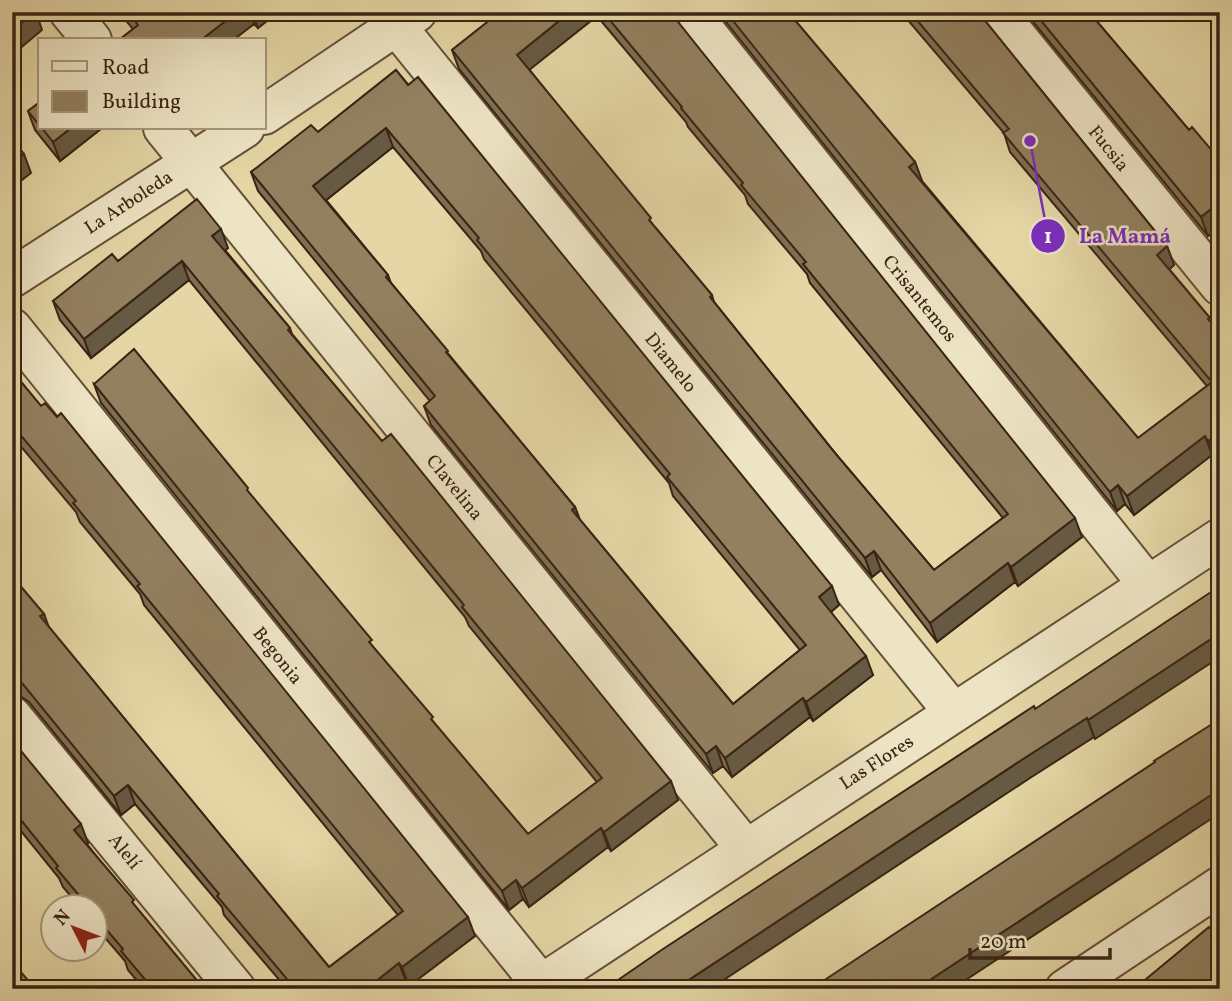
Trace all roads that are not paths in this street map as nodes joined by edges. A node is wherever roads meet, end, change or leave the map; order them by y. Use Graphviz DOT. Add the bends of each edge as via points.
graph roads {
  1 [pos="69,12"];
  2 [pos="690,12"];
  3 [pos="997,12"];
  4 [pos="400,17"];
  5 [pos="90,38"];
  6 [pos="266,114"];
  7 [pos="165,130"];
  8 [pos="242,130"];
  9 [pos="191,163"];
  10 [pos="12,278"];
  11 [pos="1220,286"];
  12 [pos="12,328"];
  13 [pos="1220,538"];
  14 [pos="1148,585"];
  15 [pos="954,713"];
  16 [pos="12,716"];
  17 [pos="746,849"];
  18 [pos="1220,887"];
  19 [pos="538,987"];
  20 [pos="236,989"];
  21 [pos="1065,989"];
  1 -- 5 [label="street"];
  2 -- 14 [label="street, Crisantemos"];
  3 -- 11 [label="street, Fucsia"];
  4 -- 6 [label="street"];
  4 -- 15 [label="street, Diamelo"];
  7 -- 9 [label="street, Clavelina"];
  8 -- 9 [label="street, La Arboleda"];
  9 -- 10 [label="street, La Arboleda"];
  9 -- 17 [label="street, Clavelina"];
  12 -- 19 [label="street, Begonia"];
  13 -- 14 [label="street, Las Flores"];
  14 -- 15 [label="street, Las Flores"];
  15 -- 17 [label="street, Las Flores"];
  16 -- 20 [label="street, Alelí"];
  17 -- 19 [label="street, Las Flores"];
  18 -- 21 [label="street"];
}
